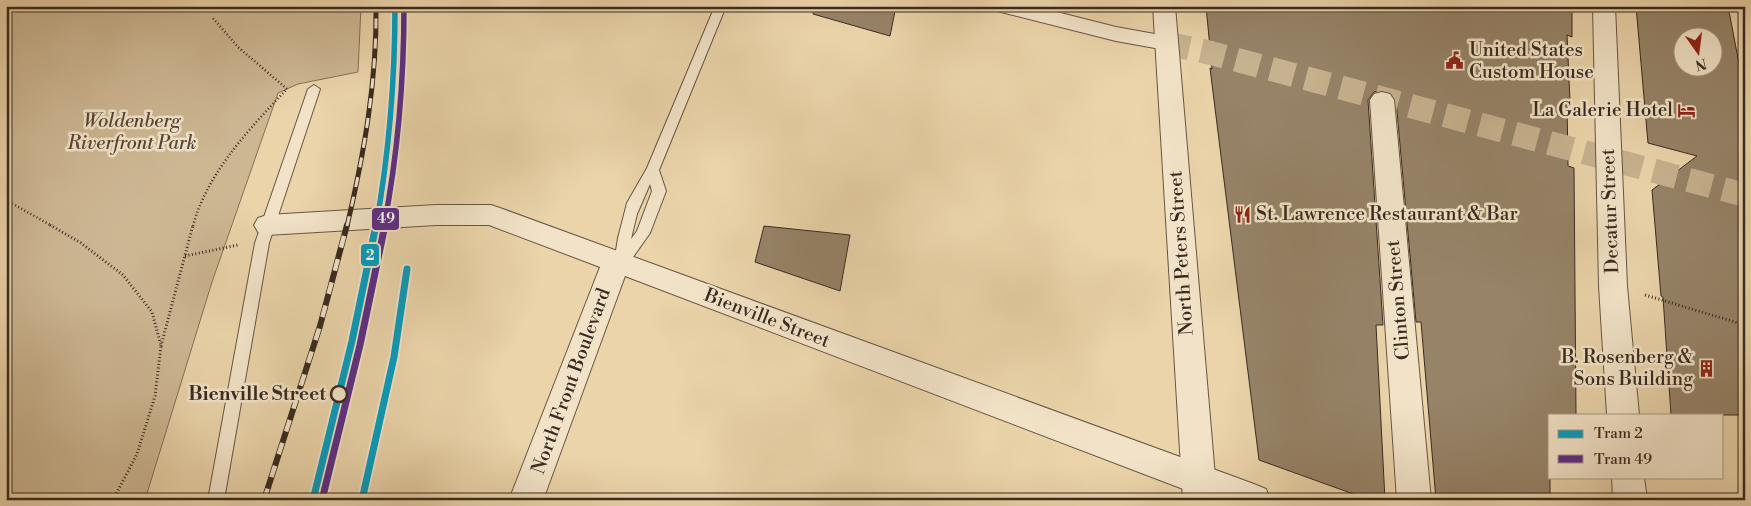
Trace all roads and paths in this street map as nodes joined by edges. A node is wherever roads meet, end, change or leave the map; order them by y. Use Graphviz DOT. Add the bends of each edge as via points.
graph roads {
  1 [pos="721,6"];
  2 [pos="1005,6"];
  3 [pos="1164,6"];
  4 [pos="1604,6"];
  5 [pos="212,17"];
  6 [pos="1166,43"];
  7 [pos="314,89"];
  8 [pos="1382,100"];
  9 [pos="653,170"];
  10 [pos="6,200"];
  11 [pos="267,226"];
  12 [pos="246,243"];
  13 [pos="185,256"];
  14 [pos="618,263"];
  15 [pos="1613,286"];
  16 [pos="1745,325"];
  17 [pos="161,346"];
  18 [pos="1623,414"];
  19 [pos="1628,478"];
  20 [pos="1198,489"];
  21 [pos="113,500"];
  22 [pos="216,500"];
  23 [pos="526,500"];
  24 [pos="1254,500"];
  25 [pos="1414,500"];
  26 [pos="1630,500"];
  1 -- 9 [label="lane"];
  2 -- 6 [label="street"];
  3 -- 6 [label="street, North Peters Street"];
  4 -- 15 [label="street, Decatur Street"];
  5 -- 13 [label="path" via="247,58 288,89 255,123 220,167 195,216"];
  6 -- 20 [label="street, North Peters Street"];
  7 -- 11 [label="lane"];
  8 -- 25 [label="street, Clinton Street"];
  9 -- 14 [label="lane" via="642,184 625,226"];
  9 -- 14 [label="lane" via="659,190 643,233"];
  10 -- 17 [label="path" via="81,243 123,275 152,312"];
  11 -- 14 [label="street, Bienville Street" via="436,215 491,215"];
  11 -- 22 [label="lane"];
  12 -- 13 [label="path"];
  13 -- 17 [label="path"];
  14 -- 20 [label="street, Bienville Street"];
  14 -- 23 [label="street, North Front Boulevard"];
  15 -- 16 [label="path"];
  15 -- 18 [label="street, Decatur Street"];
  17 -- 21 [label="path" via="155,396 140,446"];
  19 -- 26 [label="street"];
  20 -- 24 [label="street, Bienville Street"];
}
